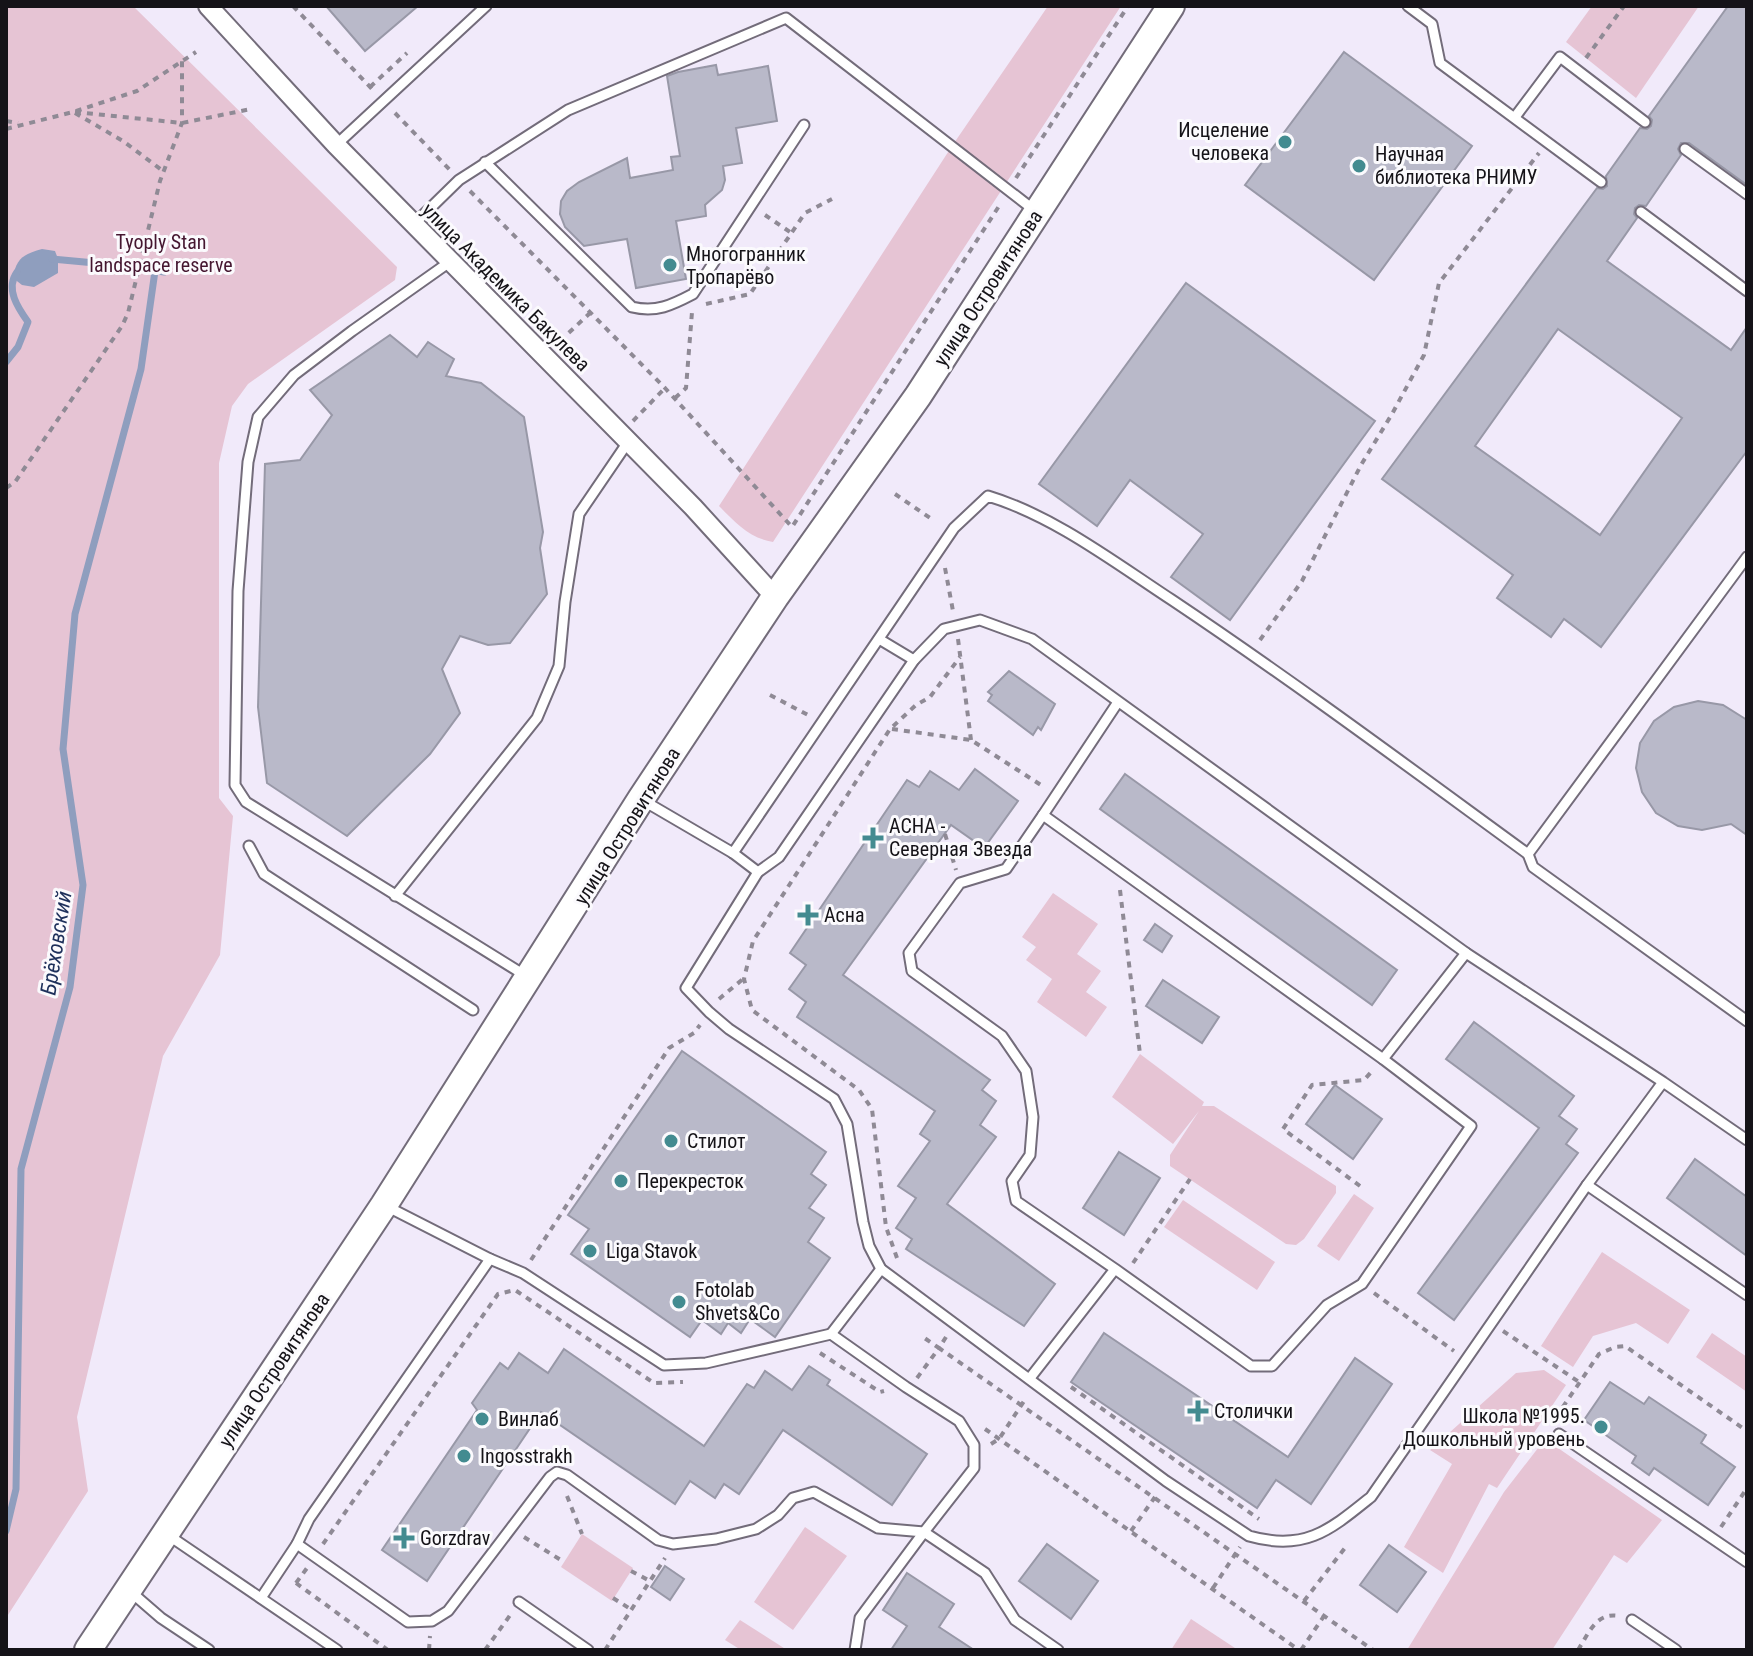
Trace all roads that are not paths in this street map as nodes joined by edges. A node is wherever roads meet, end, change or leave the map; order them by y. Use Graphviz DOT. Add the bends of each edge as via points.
graph roads {
  1 [pos="208,6"];
  2 [pos="486,6"];
  3 [pos="1171,6"];
  4 [pos="1408,6"];
  5 [pos="1515,117"];
  6 [pos="1645,122"];
  7 [pos="804,125"];
  8 [pos="336,145"];
  9 [pos="1685,149"];
  10 [pos="485,162"];
  11 [pos="1601,182"];
  12 [pos="1747,194"];
  13 [pos="1641,212"];
  14 [pos="1037,213"];
  15 [pos="414,224"];
  16 [pos="451,261"];
  17 [pos="1747,291"];
  18 [pos="624,438"];
  19 [pos="1747,557"];
  20 [pos="775,597"];
  21 [pos="879,639"];
  22 [pos="914,660"];
  23 [pos="1118,702"];
  24 [pos="641,799"];
  25 [pos="1043,815"];
  26 [pos="249,846"];
  27 [pos="733,853"];
  28 [pos="1528,854"];
  29 [pos="758,872"];
  30 [pos="395,896"];
  31 [pos="1466,953"];
  32 [pos="528,977"];
  33 [pos="473,1010"];
  34 [pos="1747,1021"];
  35 [pos="1383,1059"];
  36 [pos="1663,1082"];
  37 [pos="1747,1140"];
  38 [pos="1587,1185"];
  39 [pos="384,1205"];
  40 [pos="490,1259"];
  41 [pos="881,1269"];
  42 [pos="1115,1269"];
  43 [pos="1747,1295"];
  44 [pos="831,1334"];
  45 [pos="1034,1381"];
  46 [pos="1559,1434"];
  47 [pos="924,1532"];
  48 [pos="166,1533"];
  49 [pos="297,1544"];
  50 [pos="1747,1562"];
  51 [pos="128,1590"];
  52 [pos="261,1598"];
  53 [pos="519,1602"];
  54 [pos="1632,1620"];
  55 [pos="88,1650"];
  56 [pos="209,1650"];
  57 [pos="337,1650"];
  58 [pos="588,1650"];
  59 [pos="855,1650"];
  60 [pos="1058,1650"];
  61 [pos="1676,1650"];
  1 -- 8 [label="street, улица Академика Бакулева"];
  2 -- 8 [label="lane"];
  3 -- 14 [label="main road, улица Островитянова"];
  4 -- 5 [label="lane" via="1432,24 1440,63"];
  5 -- 6 [label="lane" via="1560,57"];
  5 -- 11 [label="lane"];
  7 -- 10 [label="lane" via="693,294 664,309 632,307"];
  8 -- 15 [label="street, улица Академика Бакулева"];
  9 -- 12 [label="lane"];
  10 -- 14 [label="lane" via="568,110 786,18"];
  10 -- 15 [label="lane"];
  13 -- 17 [label="lane"];
  14 -- 20 [label="main road, улица Островитянова" via="918,396"];
  15 -- 16 [label="street, улица Академика Бакулева"];
  16 -- 18 [label="street, улица Академика Бакулева"];
  16 -- 30 [label="lane" via="294,375 258,417 248,462 238,591 235,785 246,802"];
  18 -- 20 [label="street, улица Академика Бакулева"];
  18 -- 30 [label="lane" via="579,514 559,666 537,718"];
  19 -- 28 [label="lane"];
  20 -- 24 [label="main road, улица Островитянова"];
  21 -- 22 [label="lane"];
  21 -- 27 [label="lane"];
  21 -- 28 [label="lane" via="954,528 988,496 1014,504 1096,550 1251,653"];
  22 -- 23 [label="lane" via="944,629 980,620 1032,639"];
  22 -- 29 [label="lane" via="779,857"];
  23 -- 25 [label="lane"];
  23 -- 31 [label="lane"];
  24 -- 27 [label="lane"];
  24 -- 32 [label="main road, улица Островитянова"];
  25 -- 35 [label="lane"];
  25 -- 42 [label="lane" via="1006,869 960,883 909,953 912,971 1002,1036 1026,1071 1033,1117 1030,1155 1012,1181 1016,1201"];
  26 -- 33 [label="lane" via="264,874"];
  27 -- 29 [label="lane"];
  28 -- 34 [label="lane" via="1533,867"];
  29 -- 41 [label="lane" via="686,988 709,1012 834,1099 847,1124 863,1222"];
  30 -- 32 [label="lane"];
  31 -- 35 [label="lane"];
  31 -- 36 [label="lane"];
  32 -- 39 [label="main road, улица Островитянова"];
  35 -- 42 [label="lane" via="1471,1126 1362,1284 1327,1305 1272,1366 1251,1366"];
  36 -- 37 [label="lane"];
  36 -- 38 [label="lane"];
  38 -- 43 [label="lane"];
  38 -- 45 [label="lane" via="1371,1497 1330,1530 1292,1543 1249,1536"];
  39 -- 40 [label="lane"];
  39 -- 48 [label="main road, улица Островитянова"];
  40 -- 44 [label="lane" via="523,1273 664,1365 706,1363"];
  40 -- 49 [label="lane" via="309,1519"];
  41 -- 44 [label="lane"];
  41 -- 45 [label="lane"];
  42 -- 45 [label="lane"];
  44 -- 47 [label="lane" via="959,1421 974,1445 974,1468"];
  46 -- 50 [label="lane"];
  47 -- 49 [label="lane" via="878,1528 814,1492 793,1498 756,1529 673,1544 658,1540 557,1472 448,1611 432,1621 408,1622"];
  47 -- 59 [label="lane" via="860,1618"];
  47 -- 60 [label="lane" via="985,1573 1015,1620"];
  48 -- 51 [label="main road, улица Островитянова"];
  48 -- 52 [label="lane"];
  49 -- 52 [label="lane"];
  51 -- 55 [label="main road, улица Островитянова"];
  51 -- 56 [label="lane"];
  52 -- 57 [label="lane"];
  53 -- 58 [label="lane"];
  54 -- 61 [label="lane"];
}
